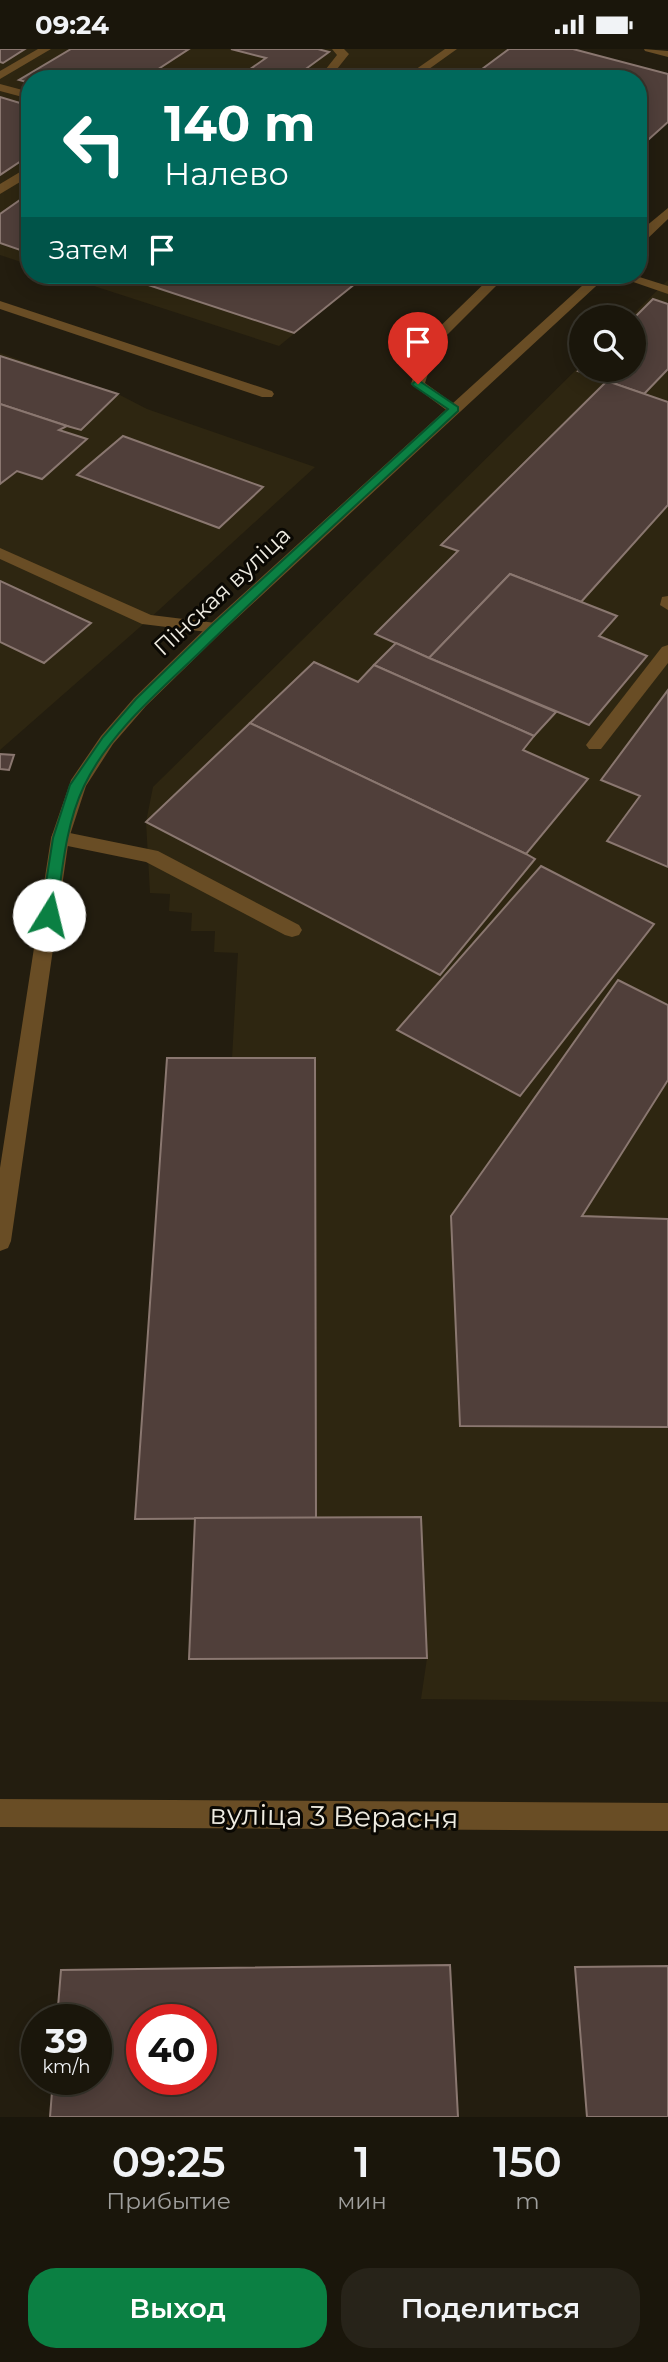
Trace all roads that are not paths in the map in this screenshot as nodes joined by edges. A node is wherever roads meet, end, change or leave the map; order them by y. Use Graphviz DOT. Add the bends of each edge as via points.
graph roads {
  1 [pos="46,49"];
  2 [pos="337,49"];
  3 [pos="452,49"];
  4 [pos="649,49"];
  5 [pos="668,54"];
  6 [pos="331,70"];
  7 [pos="420,70"];
  8 [pos="0,76"];
  9 [pos="0,87"];
  10 [pos="21,93"];
  11 [pos="21,176"];
  12 [pos="0,190"];
  13 [pos="668,212"];
  14 [pos="647,232"];
  15 [pos="647,283"];
  16 [pos="491,284"];
  17 [pos="591,284"];
  18 [pos="668,290"];
  19 [pos="0,305"];
  20 [pos="267,394"];
  21 [pos="454,409"];
  22 [pos="0,553"];
  23 [pos="216,628"];
  24 [pos="668,652"];
  25 [pos="595,745"];
  26 [pos="60,838"];
  27 [pos="292,930"];
  28 [pos="7,1147"];
  29 [pos="0,1241"];
  30 [pos="0,1813"];
  31 [pos="668,1817"];
  1 -- 8 [label="street"];
  2 -- 6 [label="street" via="343,54"];
  3 -- 7 [label="street"];
  4 -- 5 [label="street"];
  9 -- 10 [label="street"];
  11 -- 12 [label="street"];
  13 -- 14 [label="street"];
  15 -- 18 [label="street"];
  16 -- 21 [label="street" via="430,344 418,384"];
  17 -- 21 [label="street, Пінская вуліца"];
  19 -- 20 [label="street"];
  21 -- 23 [label="street, Пінская вуліца"];
  22 -- 23 [label="street" via="148,620"];
  23 -- 26 [label="street, Пінская вуліца" via="107,740 77,785"];
  24 -- 25 [label="street"];
  26 -- 27 [label="street" via="151,856"];
  26 -- 28 [label="street, Пінская вуліца"];
  28 -- 29 [label="street, Пінская вуліца"];
  30 -- 31 [label="street, вуліца 3 Верасня"];
}
